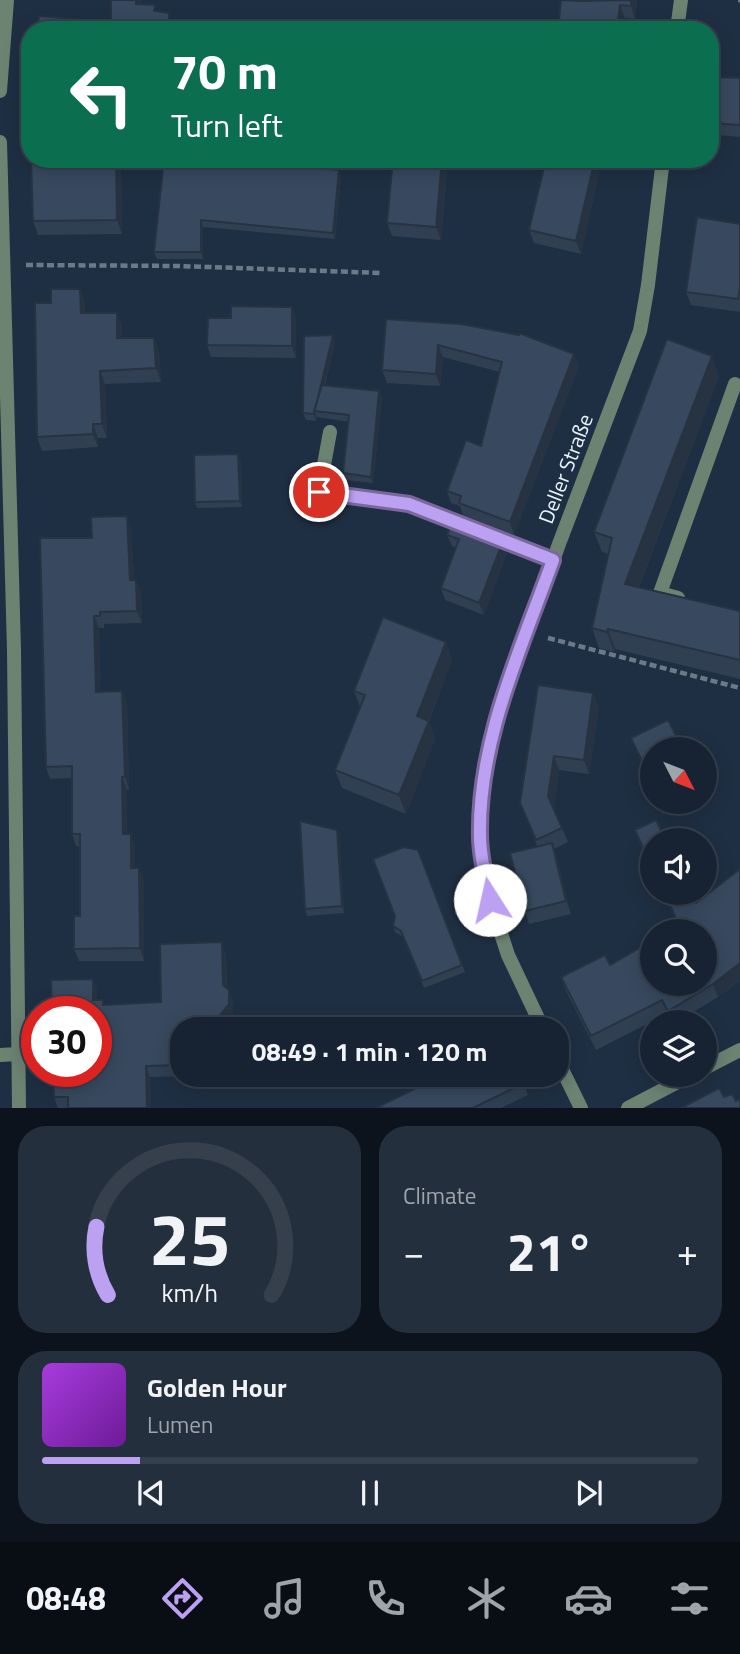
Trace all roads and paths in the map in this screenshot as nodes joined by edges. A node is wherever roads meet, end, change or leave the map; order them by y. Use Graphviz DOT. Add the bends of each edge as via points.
graph roads {
  1 [pos="7,0"];
  2 [pos="681,0"];
  3 [pos="678,21"];
  4 [pos="0,91"];
  5 [pos="0,142"];
  6 [pos="662,168"];
  7 [pos="4,267"];
  8 [pos="382,273"];
  9 [pos="735,384"];
  10 [pos="330,432"];
  11 [pos="4,485"];
  12 [pos="553,560"];
  13 [pos="686,600"];
  14 [pos="527,632"];
  15 [pos="740,688"];
  16 [pos="537,1017"];
  17 [pos="740,1050"];
  18 [pos="17,1054"];
  19 [pos="0,1055"];
  20 [pos="717,1062"];
  21 [pos="569,1084"];
  22 [pos="668,1087"];
  23 [pos="19,1108"];
  24 [pos="581,1108"];
  25 [pos="628,1108"];
  1 -- 4 [label="street"];
  2 -- 3 [label="street"];
  5 -- 7 [label="street"];
  6 -- 12 [label="street, Deller Straße" via="640,331"];
  7 -- 8 [label="path" via="64,264"];
  7 -- 11 [label="street"];
  9 -- 13 [label="street" via="660,593"];
  10 -- 12 [label="street" via="319,492 409,504"];
  11 -- 18 [label="street" via="14,650"];
  12 -- 14 [label="street, Deller Straße"];
  14 -- 15 [label="path"];
  14 -- 16 [label="street, Deller Straße" via="486,758 480,840 490,900 508,954"];
  17 -- 20 [label="street"];
  18 -- 19 [label="street"];
  18 -- 23 [label="street"];
  21 -- 24 [label="street"];
  22 -- 25 [label="street"];
}
